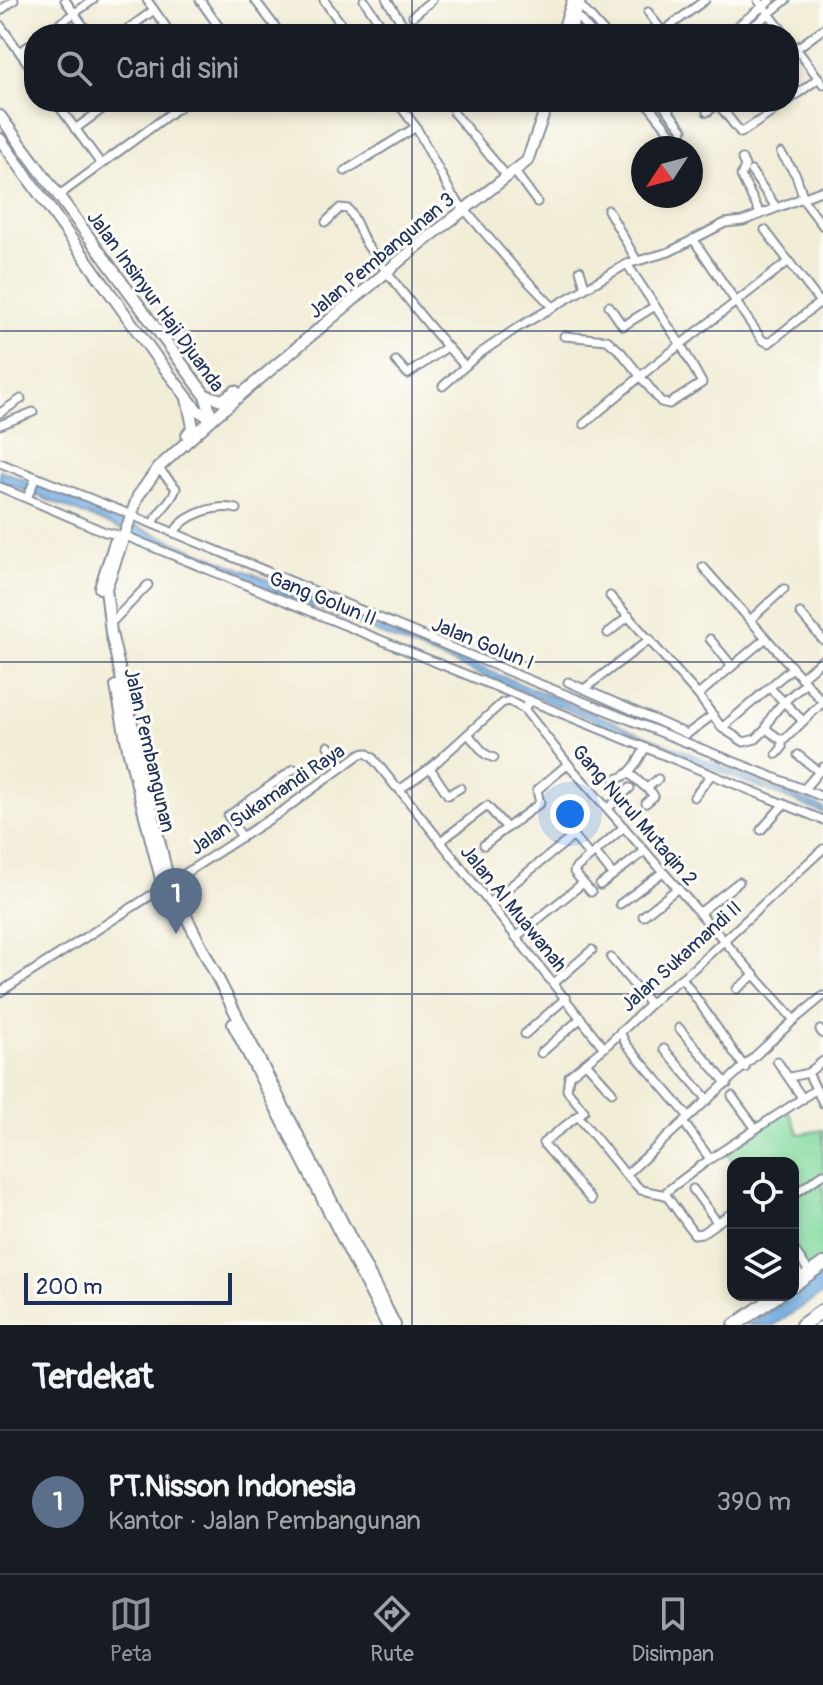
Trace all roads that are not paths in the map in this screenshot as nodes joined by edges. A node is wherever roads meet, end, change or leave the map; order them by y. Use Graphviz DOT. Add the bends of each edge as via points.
graph roads {
  1 [pos="14,0"];
  2 [pos="65,0"];
  3 [pos="93,0"];
  4 [pos="147,0"];
  5 [pos="200,0"];
  6 [pos="255,0"];
  7 [pos="364,0"];
  8 [pos="387,0"];
  9 [pos="432,0"];
  10 [pos="705,0"];
  11 [pos="771,0"];
  12 [pos="786,0"];
  13 [pos="327,1"];
  14 [pos="577,7"];
  15 [pos="763,7"];
  16 [pos="154,10"];
  17 [pos="0,11"];
  18 [pos="648,12"];
  19 [pos="74,13"];
  20 [pos="413,16"];
  21 [pos="59,24"];
  22 [pos="82,24"];
  23 [pos="135,24"];
  24 [pos="164,24"];
  25 [pos="217,24"];
  26 [pos="273,24"];
  27 [pos="342,24"];
  28 [pos="380,24"];
  29 [pos="403,24"];
  30 [pos="595,24"];
  31 [pos="657,24"];
  32 [pos="674,24"];
  33 [pos="740,24"];
  34 [pos="750,24"];
  35 [pos="777,24"];
  36 [pos="0,25"];
  37 [pos="823,29"];
  38 [pos="799,47"];
  39 [pos="24,49"];
  40 [pos="20,52"];
  41 [pos="799,57"];
  42 [pos="24,58"];
  43 [pos="821,81"];
  44 [pos="799,94"];
  45 [pos="63,112"];
  46 [pos="97,112"];
  47 [pos="172,112"];
  48 [pos="405,112"];
  49 [pos="538,112"];
  50 [pos="545,112"];
  51 [pos="658,112"];
  52 [pos="663,112"];
  53 [pos="725,112"];
  54 [pos="772,112"];
  55 [pos="454,113"];
  56 [pos="1,119"];
  57 [pos="416,127"];
  58 [pos="75,129"];
  59 [pos="0,139"];
  60 [pos="781,153"];
  61 [pos="742,159"];
  62 [pos="101,164"];
  63 [pos="345,171"];
  64 [pos="751,171"];
  65 [pos="510,173"];
  66 [pos="823,190"];
  67 [pos="58,196"];
  68 [pos="802,197"];
  69 [pos="537,202"];
  70 [pos="464,206"];
  71 [pos="776,207"];
  72 [pos="608,210"];
  73 [pos="760,213"];
  74 [pos="326,222"];
  75 [pos="823,226"];
  76 [pos="765,230"];
  77 [pos="693,239"];
  78 [pos="637,261"];
  79 [pos="789,261"];
  80 [pos="627,264"];
  81 [pos="385,269"];
  82 [pos="580,270"];
  83 [pos="585,287"];
  84 [pos="738,301"];
  85 [pos="822,304"];
  86 [pos="552,306"];
  87 [pos="609,306"];
  88 [pos="655,306"];
  89 [pos="152,325"];
  90 [pos="138,334"];
  91 [pos="564,336"];
  92 [pos="681,345"];
  93 [pos="447,347"];
  94 [pos="396,361"];
  95 [pos="465,366"];
  96 [pos="639,377"];
  97 [pos="443,386"];
  98 [pos="205,395"];
  99 [pos="187,398"];
  100 [pos="21,399"];
  101 [pos="33,412"];
  102 [pos="0,413"];
  103 [pos="212,419"];
  104 [pos="0,424"];
  105 [pos="584,424"];
  106 [pos="0,463"];
  107 [pos="158,468"];
  108 [pos="35,480"];
  109 [pos="0,487"];
  110 [pos="28,495"];
  111 [pos="237,509"];
  112 [pos="128,515"];
  113 [pos="153,524"];
  114 [pos="174,533"];
  115 [pos="121,535"];
  116 [pos="703,567"];
  117 [pos="148,585"];
  118 [pos="296,586"];
  119 [pos="784,589"];
  120 [pos="610,596"];
  121 [pos="290,600"];
  122 [pos="800,613"];
  123 [pos="629,616"];
  124 [pos="750,620"];
  125 [pos="109,621"];
  126 [pos="608,633"];
  127 [pos="766,638"];
  128 [pos="650,639"];
  129 [pos="710,639"];
  130 [pos="823,640"];
  131 [pos="823,659"];
  132 [pos="732,666"];
  133 [pos="792,668"];
  134 [pos="804,681"];
  135 [pos="531,682"];
  136 [pos="568,682"];
  137 [pos="770,688"];
  138 [pos="584,689"];
  139 [pos="510,691"];
  140 [pos="698,695"];
  141 [pos="527,697"];
  142 [pos="509,701"];
  143 [pos="785,702"];
  144 [pos="823,702"];
  145 [pos="524,709"];
  146 [pos="713,715"];
  147 [pos="803,721"];
  148 [pos="722,728"];
  149 [pos="766,729"];
  150 [pos="468,734"];
  151 [pos="782,740"];
  152 [pos="328,746"];
  153 [pos="645,748"];
  154 [pos="777,754"];
  155 [pos="798,755"];
  156 [pos="494,758"];
  157 [pos="568,764"];
  158 [pos="344,766"];
  159 [pos="430,768"];
  160 [pos="294,769"];
  161 [pos="821,769"];
  162 [pos="629,773"];
  163 [pos="711,775"];
  164 [pos="615,779"];
  165 [pos="658,779"];
  166 [pos="460,788"];
  167 [pos="630,788"];
  168 [pos="647,788"];
  169 [pos="399,789"];
  170 [pos="804,789"];
  171 [pos="694,797"];
  172 [pos="823,797"];
  173 [pos="646,803"];
  174 [pos="784,804"];
  175 [pos="608,808"];
  176 [pos="823,820"];
  177 [pos="624,827"];
  178 [pos="507,828"];
  179 [pos="761,830"];
  180 [pos="242,837"];
  181 [pos="441,841"];
  182 [pos="484,845"];
  183 [pos="823,849"];
  184 [pos="645,851"];
  185 [pos="593,854"];
  186 [pos="663,872"];
  187 [pos="613,875"];
  188 [pos="739,882"];
  189 [pos="583,883"];
  190 [pos="166,885"];
  191 [pos="600,885"];
  192 [pos="678,888"];
  193 [pos="591,892"];
  194 [pos="489,903"];
  195 [pos="620,904"];
  196 [pos="699,913"];
  197 [pos="643,916"];
  198 [pos="516,937"];
  199 [pos="724,941"];
  200 [pos="592,950"];
  201 [pos="611,958"];
  202 [pos="754,975"];
  203 [pos="682,978"];
  204 [pos="554,983"];
  205 [pos="737,989"];
  206 [pos="0,992"];
  207 [pos="823,996"];
  208 [pos="566,998"];
  209 [pos="650,1004"];
  210 [pos="581,1018"];
  211 [pos="794,1020"];
  212 [pos="679,1028"];
  213 [pos="620,1032"];
  214 [pos="525,1034"];
  215 [pos="604,1048"];
  216 [pos="664,1049"];
  217 [pos="541,1053"];
  218 [pos="777,1061"];
  219 [pos="823,1061"];
  220 [pos="586,1063"];
  221 [pos="745,1068"];
  222 [pos="808,1073"];
  223 [pos="790,1077"];
  224 [pos="727,1084"];
  225 [pos="815,1090"];
  226 [pos="612,1092"];
  227 [pos="732,1096"];
  228 [pos="803,1099"];
  229 [pos="708,1100"];
  230 [pos="823,1103"];
  231 [pos="581,1113"];
  232 [pos="689,1117"];
  233 [pos="687,1127"];
  234 [pos="756,1129"];
  235 [pos="710,1159"];
  236 [pos="823,1174"];
  237 [pos="626,1175"];
  238 [pos="693,1189"];
  239 [pos="799,1191"];
  240 [pos="666,1195"];
  241 [pos="591,1200"];
  242 [pos="727,1216"];
  243 [pos="717,1222"];
  244 [pos="823,1264"];
  245 [pos="802,1279"];
  246 [pos="769,1301"];
  247 [pos="823,1310"];
  248 [pos="387,1325"];
  249 [pos="395,1325"];
  250 [pos="735,1325"];
  251 [pos="802,1325"];
  1 -- 17 [label="street"];
  2 -- 19 [label="street"];
  3 -- 19 [label="street"];
  4 -- 16 [label="street"];
  5 -- 25 [label="street"];
  6 -- 26 [label="street"];
  7 -- 28 [label="street"];
  8 -- 29 [label="street"];
  9 -- 20 [label="street"];
  10 -- 32 [label="street"];
  11 -- 15 [label="street"];
  12 -- 15 [label="street"];
  13 -- 27 [label="street"];
  14 -- 30 [label="street"];
  15 -- 33 [label="street"];
  15 -- 34 [label="street"];
  15 -- 35 [label="street"];
  16 -- 23 [label="street"];
  16 -- 24 [label="street"];
  18 -- 31 [label="street"];
  19 -- 21 [label="street"];
  19 -- 22 [label="street"];
  36 -- 40 [label="street"];
  37 -- 38 [label="street"];
  39 -- 40 [label="street"];
  40 -- 42 [label="street"];
  41 -- 43 [label="street"];
  43 -- 44 [label="street"];
  45 -- 58 [label="street"];
  46 -- 58 [label="street"];
  47 -- 62 [label="street"];
  48 -- 57 [label="street"];
  49 -- 65 [label="main road, Jalan Pembangunan 3" via="526,151"];
  50 -- 65 [label="main road, Jalan Pembangunan 3" via="527,161"];
  51 -- 52 [label="street" via="679,139 683,130"];
  53 -- 54 [label="street" via="742,133"];
  55 -- 65 [label="street"];
  56 -- 67 [label="main road, Jalan Insinyur Haji Djuanda"];
  57 -- 63 [label="street"];
  57 -- 70 [label="street" via="452,195"];
  58 -- 62 [label="street"];
  59 -- 90 [label="main road, Jalan Insinyur Haji Djuanda"];
  60 -- 68 [label="street" via="796,175"];
  61 -- 73 [label="street" via="741,176"];
  62 -- 67 [label="street"];
  64 -- 71 [label="street"];
  65 -- 69 [label="street"];
  65 -- 70 [label="main road, Jalan Pembangunan 3"];
  66 -- 68 [label="street"];
  67 -- 89 [label="main road, Jalan Insinyur Haji Djuanda"];
  68 -- 71 [label="street"];
  68 -- 75 [label="street"];
  70 -- 81 [label="main road, Jalan Pembangunan 3"];
  70 -- 86 [label="street"];
  71 -- 73 [label="street"];
  72 -- 78 [label="street"];
  73 -- 77 [label="street"];
  74 -- 81 [label="street" via="340,208 348,209"];
  76 -- 79 [label="street"];
  77 -- 78 [label="street"];
  77 -- 84 [label="street"];
  78 -- 80 [label="street"];
  79 -- 84 [label="street"];
  79 -- 85 [label="street"];
  80 -- 83 [label="street"];
  80 -- 88 [label="street"];
  81 -- 93 [label="street"];
  81 -- 98 [label="main road, Jalan Pembangunan 3" via="229,396 222,400"];
  81 -- 103 [label="main road, Jalan Pembangunan 3"];
  82 -- 83 [label="street"];
  83 -- 86 [label="street"];
  84 -- 85 [label="street" via="769,343"];
  84 -- 92 [label="street"];
  86 -- 95 [label="street"];
  87 -- 88 [label="street" via="623,326"];
  88 -- 92 [label="street"];
  89 -- 90 [label="main road"];
  89 -- 98 [label="main road, Jalan Insinyur Haji Djuanda"];
  90 -- 99 [label="main road, Jalan Insinyur Haji Djuanda"];
  91 -- 96 [label="street" via="607,340"];
  92 -- 96 [label="street"];
  92 -- 96 [label="street" via="702,383 669,404"];
  93 -- 94 [label="street" via="408,374"];
  93 -- 95 [label="street"];
  95 -- 97 [label="street"];
  96 -- 105 [label="street"];
  98 -- 103 [label="main road, Jalan Insinyur Haji Djuanda"];
  99 -- 103 [label="main road, Jalan Insinyur Haji Djuanda"];
  99 -- 112 [label="main road, Jalan Pembangunan" via="192,429 150,469"];
  100 -- 102 [label="street"];
  101 -- 104 [label="street"];
  103 -- 107 [label="main road, Jalan Pembangunan"];
  106 -- 108 [label="street, Jalan Golun I"];
  107 -- 112 [label="main road, Jalan Pembangunan"];
  107 -- 113 [label="street" via="176,488"];
  108 -- 110 [label="street"];
  108 -- 112 [label="street, Jalan Golun I"];
  109 -- 110 [label="street, Gang Golun II"];
  110 -- 115 [label="street, Gang Golun II"];
  111 -- 114 [label="street" via="210,509 178,525"];
  112 -- 113 [label="street, Jalan Golun I"];
  112 -- 115 [label="main road, Jalan Pembangunan"];
  113 -- 114 [label="street, Jalan Golun I"];
  114 -- 118 [label="street, Jalan Golun I"];
  115 -- 121 [label="street, Gang Golun II"];
  115 -- 125 [label="main road, Jalan Pembangunan" via="106,588"];
  115 -- 190 [label="main road, Jalan Pembangunan" via="100,587 101,606 128,749"];
  116 -- 124 [label="street"];
  117 -- 125 [label="street"];
  118 -- 121 [label="street"];
  118 -- 135 [label="street, Jalan Golun I"];
  119 -- 124 [label="street"];
  120 -- 123 [label="street"];
  121 -- 139 [label="street, Gang Golun II"];
  122 -- 130 [label="street"];
  123 -- 126 [label="street"];
  123 -- 128 [label="street"];
  124 -- 127 [label="street"];
  125 -- 190 [label="main road, Jalan Pembangunan"];
  127 -- 132 [label="street"];
  127 -- 133 [label="street"];
  128 -- 138 [label="street"];
  128 -- 140 [label="street"];
  129 -- 132 [label="street"];
  131 -- 134 [label="street"];
  132 -- 140 [label="street"];
  133 -- 134 [label="street"];
  133 -- 137 [label="street"];
  134 -- 143 [label="street"];
  134 -- 144 [label="street"];
  135 -- 141 [label="street"];
  135 -- 170 [label="street, Jalan Golun I"];
  136 -- 138 [label="street"];
  137 -- 143 [label="street"];
  137 -- 148 [label="street"];
  138 -- 146 [label="street" via="687,734"];
  139 -- 141 [label="street, Gang Golun II"];
  139 -- 142 [label="street"];
  140 -- 146 [label="street"];
  141 -- 145 [label="street"];
  141 -- 153 [label="street, Gang Golun II"];
  142 -- 145 [label="street"];
  142 -- 150 [label="street"];
  143 -- 147 [label="street"];
  143 -- 149 [label="street"];
  144 -- 147 [label="street"];
  145 -- 157 [label="street, Gang Nurul Mutaqin 2"];
  146 -- 148 [label="street"];
  147 -- 151 [label="street"];
  148 -- 149 [label="street" via="744,742"];
  149 -- 151 [label="street"];
  150 -- 156 [label="street"];
  150 -- 159 [label="street"];
  151 -- 154 [label="street"];
  152 -- 158 [label="street"];
  153 -- 162 [label="street"];
  153 -- 163 [label="street, Gang Golun II"];
  155 -- 161 [label="street"];
  157 -- 175 [label="street, Gang Nurul Mutaqin 2"];
  157 -- 178 [label="street" via="537,790 540,803"];
  158 -- 169 [label="street, Jalan Sukamandi Raya" via="366,753"];
  158 -- 180 [label="street, Jalan Sukamandi Raya"];
  159 -- 166 [label="street" via="448,795"];
  159 -- 169 [label="street"];
  160 -- 180 [label="street" via="228,816"];
  161 -- 170 [label="street"];
  162 -- 164 [label="street"];
  162 -- 168 [label="street"];
  163 -- 171 [label="street"];
  163 -- 174 [label="street, Gang Golun II"];
  165 -- 168 [label="street"];
  167 -- 175 [label="street"];
  168 -- 173 [label="street" via="654,796"];
  169 -- 181 [label="street, Jalan Al Muawanah"];
  170 -- 172 [label="street, Jalan Golun I"];
  174 -- 176 [label="street, Gang Golun II"];
  174 -- 179 [label="street"];
  175 -- 177 [label="street, Gang Nurul Mutaqin 2"];
  177 -- 184 [label="street, Gang Nurul Mutaqin 2"];
  177 -- 185 [label="street"];
  178 -- 181 [label="street" via="487,806"];
  178 -- 182 [label="street"];
  180 -- 190 [label="street, Jalan Sukamandi Raya"];
  181 -- 194 [label="street, Jalan Al Muawanah"];
  183 -- 199 [label="street, Jalan Sukamandi II"];
  184 -- 186 [label="street, Gang Nurul Mutaqin 2"];
  184 -- 187 [label="street"];
  185 -- 187 [label="street"];
  185 -- 189 [label="street" via="575,869"];
  185 -- 194 [label="street" via="571,838"];
  186 -- 192 [label="street, Gang Nurul Mutaqin 2"];
  186 -- 195 [label="street"];
  187 -- 191 [label="street"];
  188 -- 196 [label="street"];
  189 -- 193 [label="street"];
  189 -- 198 [label="street"];
  190 -- 206 [label="street, Jalan Sukamandi Raya"];
  190 -- 248 [label="main road, Jalan Pembangunan"];
  190 -- 249 [label="main road, Jalan Pembangunan"];
  192 -- 196 [label="street, Gang Nurul Mutaqin 2"];
  192 -- 197 [label="street"];
  194 -- 198 [label="street, Jalan Al Muawanah"];
  196 -- 199 [label="street, Gang Nurul Mutaqin 2"];
  198 -- 204 [label="street, Jalan Al Muawanah"];
  199 -- 202 [label="street, Gang Nurul Mutaqin 2"];
  199 -- 203 [label="street, Jalan Sukamandi II"];
  200 -- 204 [label="street"];
  201 -- 209 [label="street"];
  202 -- 205 [label="street"];
  202 -- 211 [label="street, Gang Nurul Mutaqin 2"];
  203 -- 209 [label="street, Jalan Sukamandi II"];
  203 -- 221 [label="street"];
  204 -- 208 [label="street, Jalan Al Muawanah"];
  207 -- 211 [label="street"];
  208 -- 210 [label="street, Jalan Al Muawanah"];
  208 -- 214 [label="street"];
  209 -- 213 [label="street, Jalan Sukamandi II"];
  210 -- 215 [label="street, Jalan Al Muawanah"];
  210 -- 217 [label="street"];
  211 -- 221 [label="street"];
  212 -- 224 [label="street"];
  213 -- 215 [label="street, Jalan Sukamandi II"];
  213 -- 232 [label="street"];
  215 -- 220 [label="street, Jalan Sukamandi II"];
  216 -- 229 [label="street"];
  218 -- 223 [label="street"];
  219 -- 222 [label="street"];
  220 -- 226 [label="street"];
  220 -- 231 [label="street, Jalan Sukamandi II" via="569,1076 567,1090"];
  221 -- 224 [label="street"];
  222 -- 223 [label="street"];
  222 -- 225 [label="street"];
  223 -- 228 [label="street"];
  224 -- 229 [label="street"];
  225 -- 228 [label="street"];
  225 -- 230 [label="street"];
  227 -- 234 [label="street"];
  228 -- 234 [label="street"];
  229 -- 232 [label="street"];
  231 -- 237 [label="street"];
  231 -- 241 [label="street" via="543,1143"];
  232 -- 237 [label="street"];
  233 -- 235 [label="street"];
  234 -- 235 [label="street"];
  235 -- 240 [label="street"];
  236 -- 239 [label="street"];
  237 -- 240 [label="street" via="641,1190"];
  238 -- 243 [label="street"];
  240 -- 243 [label="street" via="694,1234"];
  242 -- 243 [label="street"];
  244 -- 245 [label="main road"];
  246 -- 250 [label="main road"];
  247 -- 251 [label="main road"];
}
